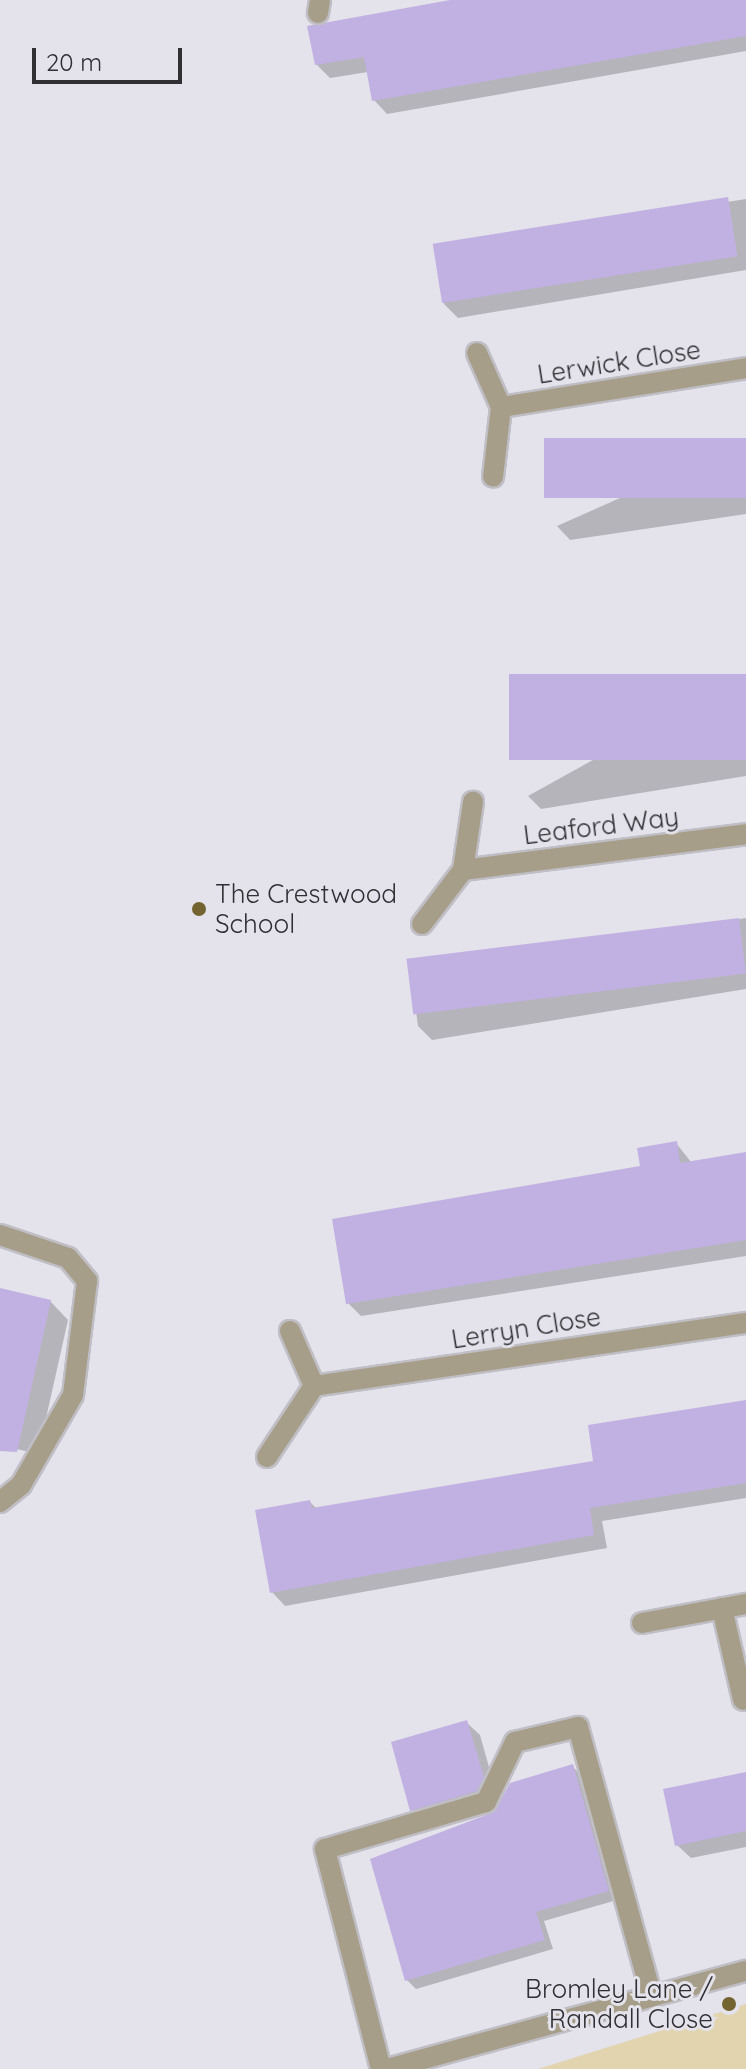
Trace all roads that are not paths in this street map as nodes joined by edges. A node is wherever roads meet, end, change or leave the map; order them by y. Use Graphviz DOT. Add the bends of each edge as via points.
graph roads {
  1 [pos="477,353"];
  2 [pos="746,368"];
  3 [pos="501,407"];
  4 [pos="493,477"];
  5 [pos="473,802"];
  6 [pos="746,834"];
  7 [pos="463,870"];
  8 [pos="422,924"];
  9 [pos="0,1235"];
  10 [pos="746,1323"];
  11 [pos="290,1331"];
  12 [pos="314,1386"];
  13 [pos="267,1457"];
  14 [pos="0,1502"];
  15 [pos="746,1604"];
  16 [pos="722,1608"];
  17 [pos="642,1623"];
  18 [pos="743,1700"];
  19 [pos="746,1971"];
  20 [pos="652,1997"];
  21 [pos="384,2069"];
  1 -- 3 [label="street"];
  2 -- 3 [label="street, Lerwick Close"];
  3 -- 4 [label="street"];
  5 -- 7 [label="street"];
  6 -- 7 [label="street, Leaford Way"];
  7 -- 8 [label="street"];
  9 -- 14 [label="street" via="68,1258 87,1281 73,1395 21,1485"];
  10 -- 12 [label="street, Lerryn Close"];
  11 -- 12 [label="street"];
  12 -- 13 [label="street"];
  15 -- 16 [label="street"];
  16 -- 17 [label="street"];
  16 -- 18 [label="street"];
  19 -- 20 [label="street"];
  20 -- 21 [label="street"];
  20 -- 21 [label="street" via="578,1727 515,1742 486,1802 325,1849"];
}
